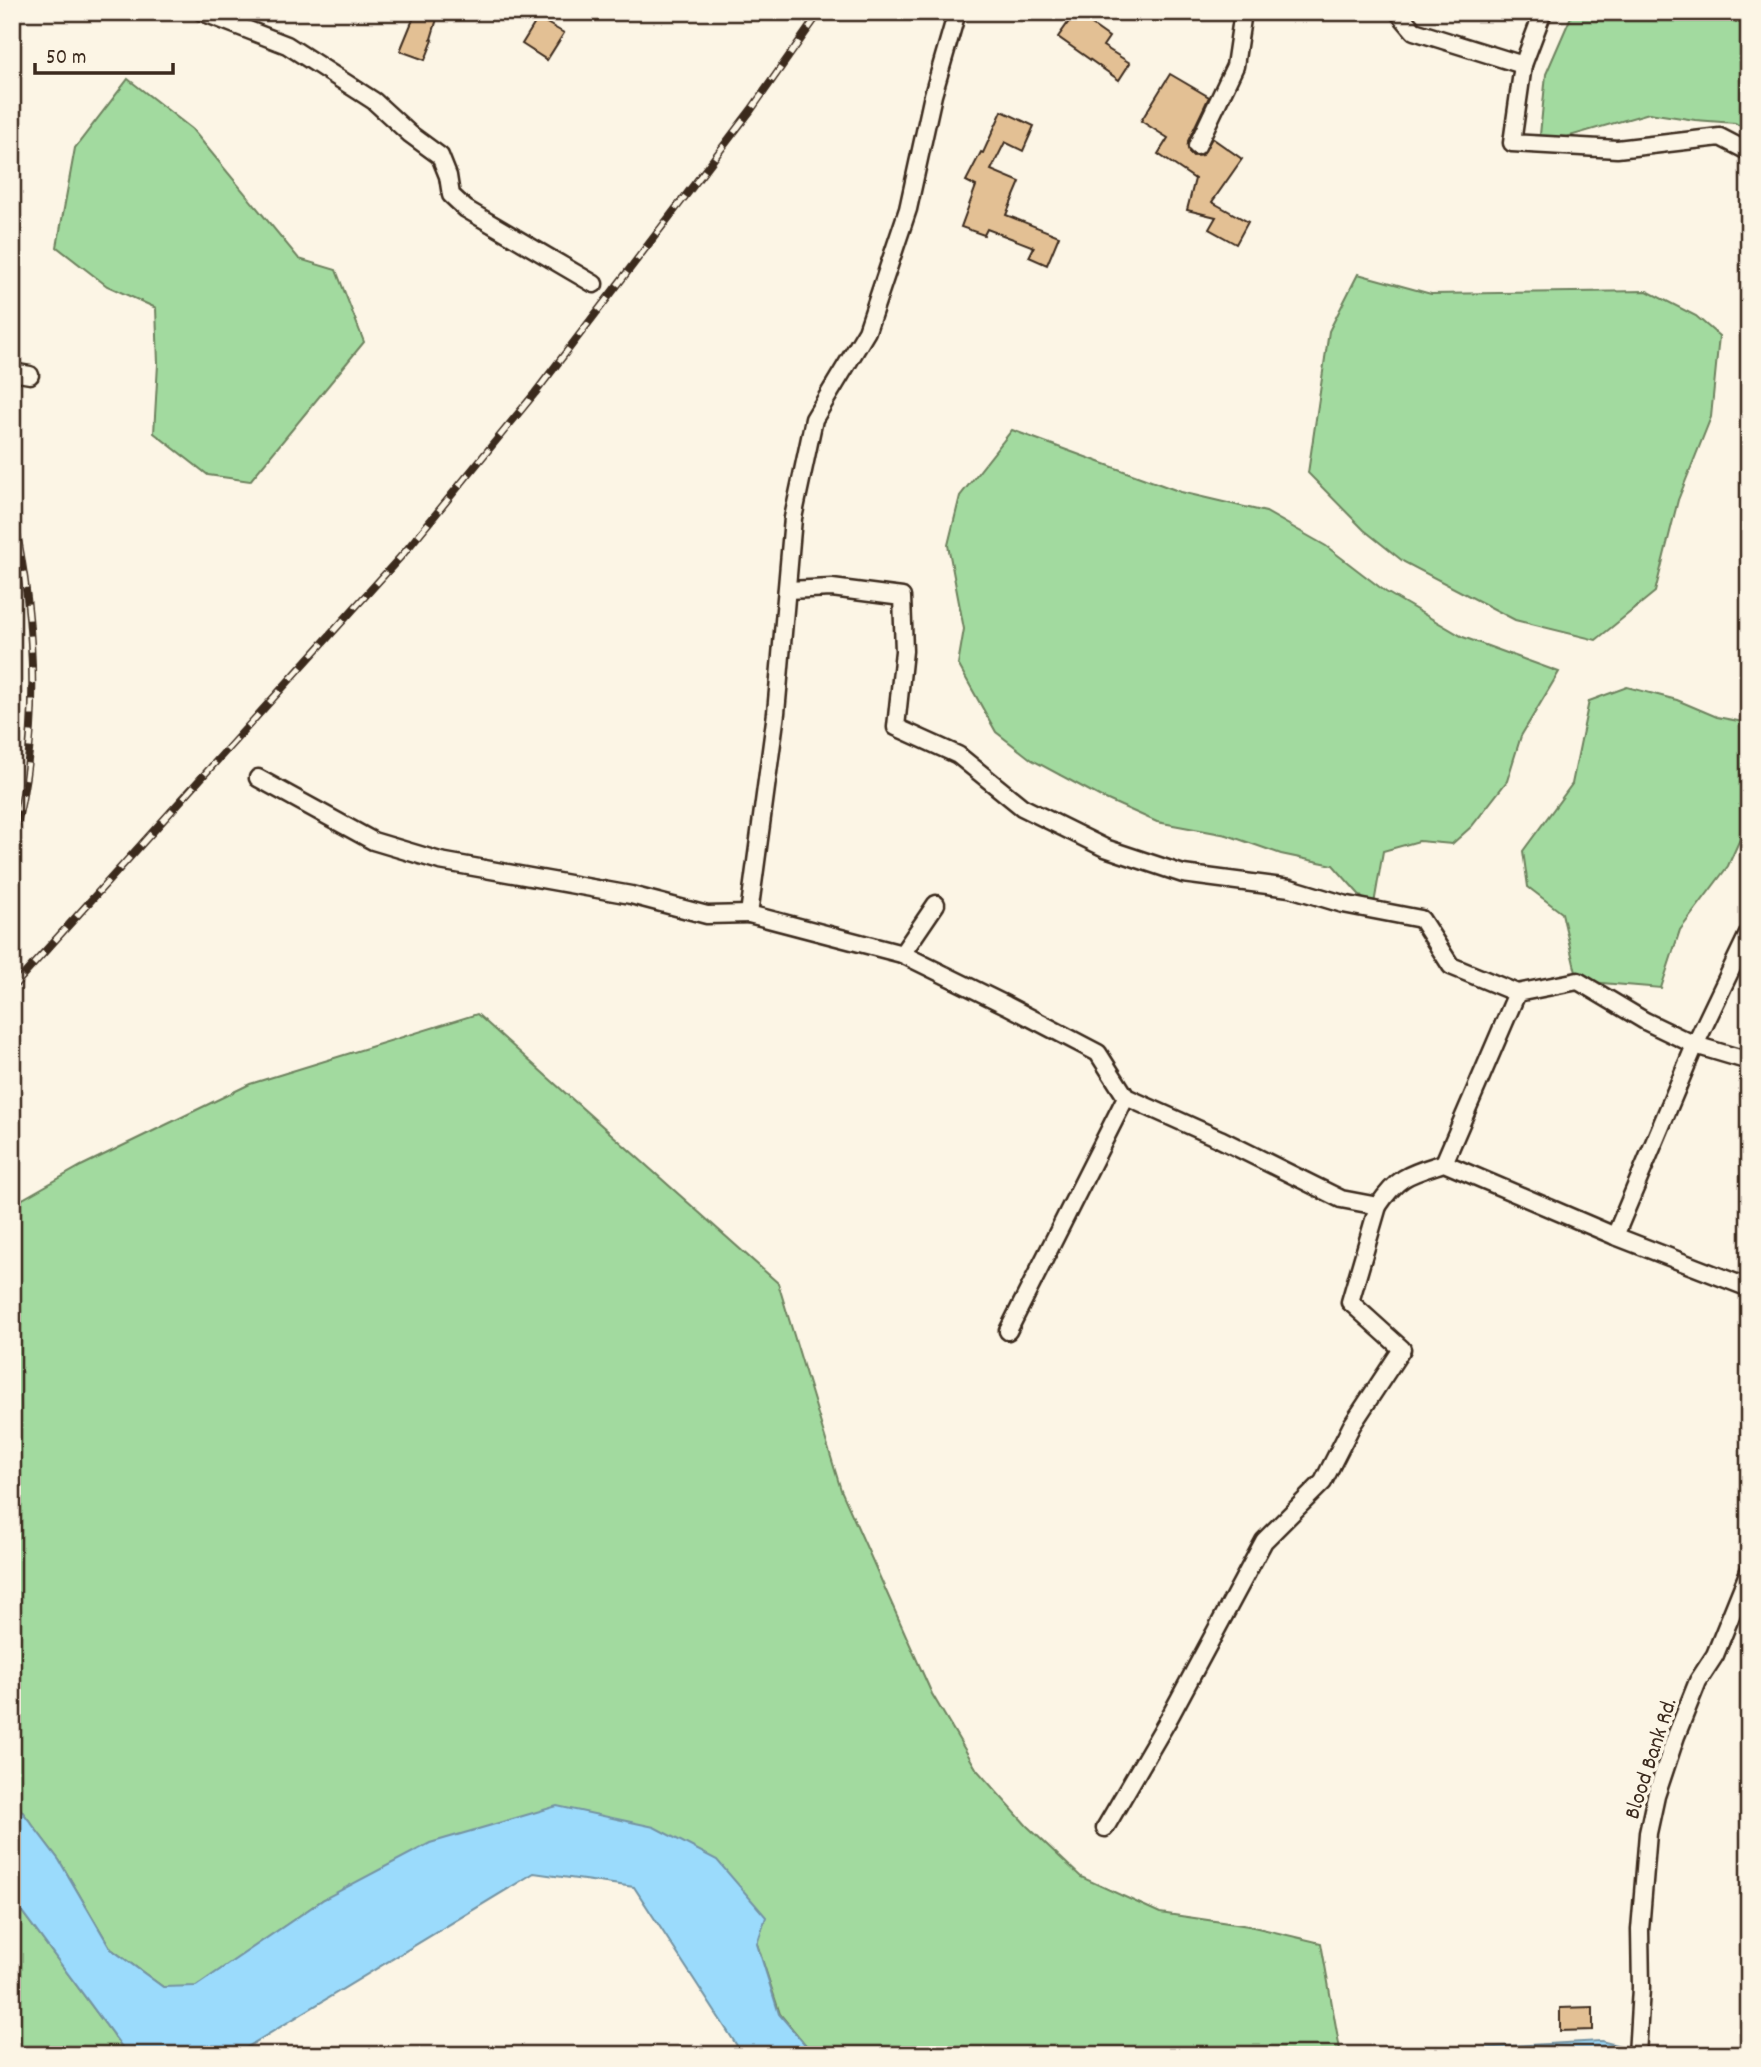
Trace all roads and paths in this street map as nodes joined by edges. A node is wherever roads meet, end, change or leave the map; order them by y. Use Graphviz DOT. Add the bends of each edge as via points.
graph roads {
  1 [pos="202,12"];
  2 [pos="957,12"];
  3 [pos="1242,12"];
  4 [pos="1398,12"];
  5 [pos="1543,12"];
  6 [pos="1523,65"];
  7 [pos="1198,146"];
  8 [pos="1749,152"];
  9 [pos="594,284"];
  10 [pos="12,372"];
  11 [pos="30,375"];
  12 [pos="787,590"];
  13 [pos="258,778"];
  14 [pos="936,904"];
  15 [pos="749,914"];
  16 [pos="1749,932"];
  17 [pos="902,954"];
  18 [pos="1517,993"];
  19 [pos="1695,1045"];
  20 [pos="1749,1061"];
  21 [pos="1125,1097"];
  22 [pos="1444,1163"];
  23 [pos="1378,1206"];
  24 [pos="1615,1236"];
  25 [pos="1749,1288"];
  26 [pos="1008,1331"];
  27 [pos="1749,1571"];
  28 [pos="1105,1828"];
  29 [pos="1637,2055"];
  1 -- 9 [label="street" via="287,45 374,102 440,156 451,195 466,209"];
  2 -- 12 [label="street" via="908,209 867,331 814,419 793,518"];
  3 -- 7 [label="street" via="1235,66"];
  4 -- 6 [label="street" via="1414,31"];
  5 -- 6 [label="street"];
  6 -- 8 [label="street" via="1513,143 1617,149 1720,137"];
  10 -- 11 [label="street"];
  12 -- 15 [label="street"];
  12 -- 18 [label="street" via="832,588 902,597 904,651 896,727 958,755 1022,807 1105,848 1183,873 1290,888 1421,919 1451,966"];
  13 -- 15 [label="street" via="373,841 440,861 631,895 707,915"];
  14 -- 17 [label="street"];
  15 -- 17 [label="street"];
  16 -- 19 [label="street"];
  17 -- 21 [label="street" via="1098,1053"];
  18 -- 19 [label="street" via="1578,981"];
  18 -- 22 [label="street"];
  19 -- 20 [label="street"];
  19 -- 24 [label="street"];
  21 -- 23 [label="street" via="1341,1199"];
  21 -- 26 [label="street"];
  22 -- 23 [label="street" via="1407,1175 1391,1186"];
  22 -- 24 [label="street"];
  23 -- 28 [label="street" via="1350,1303 1402,1349 1352,1425 1323,1482 1264,1541"];
  24 -- 25 [label="street"];
  27 -- 29 [label="street, Blood Bank Rd." via="1716,1655 1698,1681 1656,1796 1648,1833 1640,1930"];
}
